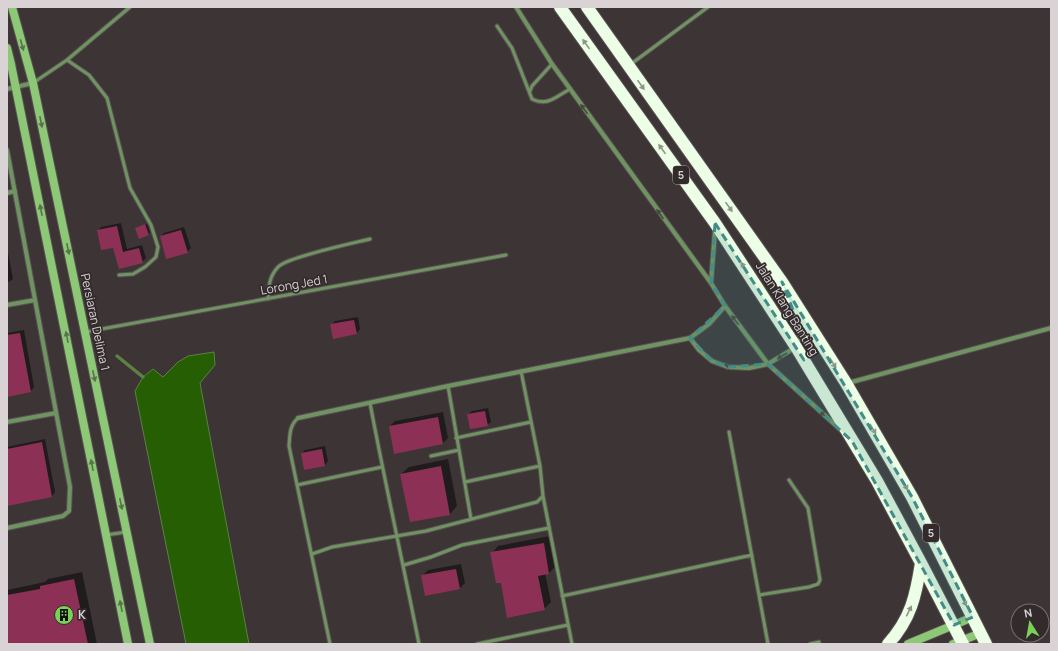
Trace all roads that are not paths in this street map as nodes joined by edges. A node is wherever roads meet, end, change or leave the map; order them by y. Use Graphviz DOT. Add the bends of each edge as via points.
graph roads {
  1 [pos="12,7"];
  2 [pos="130,7"];
  3 [pos="516,7"];
  4 [pos="560,7"];
  5 [pos="587,7"];
  6 [pos="708,7"];
  7 [pos="496,26"];
  8 [pos="7,48"];
  9 [pos="67,60"];
  10 [pos="552,64"];
  11 [pos="628,66"];
  12 [pos="33,84"];
  13 [pos="16,87"];
  14 [pos="7,89"];
  15 [pos="570,89"];
  16 [pos="530,91"];
  17 [pos="7,150"];
  18 [pos="15,191"];
  19 [pos="7,193"];
  20 [pos="716,223"];
  21 [pos="370,239"];
  22 [pos="506,255"];
  23 [pos="119,276"];
  24 [pos="782,282"];
  25 [pos="711,283"];
  26 [pos="268,298"];
  27 [pos="35,300"];
  28 [pos="7,305"];
  29 [pos="725,306"];
  30 [pos="1051,328"];
  31 [pos="85,332"];
  32 [pos="690,338"];
  33 [pos="796,347"];
  34 [pos="768,364"];
  35 [pos="521,371"];
  36 [pos="846,384"];
  37 [pos="448,386"];
  38 [pos="370,403"];
  39 [pos="56,413"];
  40 [pos="298,418"];
  41 [pos="7,422"];
  42 [pos="531,422"];
  43 [pos="730,432"];
  44 [pos="456,438"];
  45 [pos="852,441"];
  46 [pos="458,450"];
  47 [pos="431,456"];
  48 [pos="540,466"];
  49 [pos="382,467"];
  50 [pos="789,480"];
  51 [pos="465,482"];
  52 [pos="297,485"];
  53 [pos="543,496"];
  54 [pos="471,520"];
  55 [pos="7,528"];
  56 [pos="549,528"];
  57 [pos="126,532"];
  58 [pos="106,534"];
  59 [pos="397,536"];
  60 [pos="312,554"];
  61 [pos="752,555"];
  62 [pos="921,563"];
  63 [pos="404,565"];
  64 [pos="759,595"];
  65 [pos="562,596"];
  66 [pos="973,617"];
  67 [pos="568,625"];
  68 [pos="954,625"];
  69 [pos="984,639"];
  70 [pos="819,642"];
  71 [pos="959,643"];
  72 [pos="128,644"];
  73 [pos="150,644"];
  74 [pos="330,644"];
  75 [pos="420,644"];
  76 [pos="477,644"];
  77 [pos="572,644"];
  78 [pos="768,644"];
  79 [pos="810,644"];
  80 [pos="888,644"];
  81 [pos="908,644"];
  1 -- 12 [label="street, Persiaran Delima 1, one-way"];
  2 -- 9 [label="lane"];
  3 -- 10 [label="street"];
  20 -- 4 [label="highway, Jalan Klang Banting / 5, one-way"];
  5 -- 11 [label="highway, Jalan Klang Banting / 5"];
  6 -- 11 [label="lane"];
  7 -- 16 [label="lane" via="512,48"];
  8 -- 13 [label="street"];
  9 -- 12 [label="lane"];
  9 -- 23 [label="lane" via="90,75 107,98 130,188 151,224 158,247 156,257 146,267 133,274"];
  10 -- 15 [label="street"];
  10 -- 16 [label="lane"];
  11 -- 24 [label="highway, Jalan Klang Banting / 5, one-way"];
  12 -- 13 [label="street"];
  12 -- 31 [label="street, Persiaran Delima 1, one-way"];
  13 -- 14 [label="street"];
  58 -- 13 [label="street, one-way"];
  15 -- 16 [label="lane" via="546,103 532,99"];
  25 -- 15 [label="street, one-way"];
  17 -- 18 [label="street"];
  18 -- 19 [label="street"];
  18 -- 27 [label="street"];
  20 -- 25 [label="street"];
  33 -- 20 [label="highway, Jalan Klang Banting / 5, one-way"];
  21 -- 26 [label="lane" via="298,258 279,266 269,279"];
  22 -- 26 [label="lane, Lorong Jed 1"];
  24 -- 33 [label="street" via="802,332"];
  24 -- 36 [label="highway, Jalan Klang Banting / 5, one-way"];
  25 -- 29 [label="street"];
  26 -- 31 [label="lane, Lorong Jed 1"];
  27 -- 28 [label="street"];
  27 -- 39 [label="street"];
  29 -- 32 [label="street" via="709,324"];
  34 -- 29 [label="street, one-way"];
  30 -- 36 [label="street"];
  31 -- 57 [label="street, Persiaran Delima 1, one-way"];
  34 -- 32 [label="street, one-way" via="749,368 728,367 712,361"];
  32 -- 35 [label="street"];
  33 -- 34 [label="street, one-way"];
  33 -- 45 [label="highway, Jalan Klang Banting / 5"];
  45 -- 34 [label="street, one-way"];
  35 -- 37 [label="street"];
  35 -- 42 [label="lane"];
  36 -- 66 [label="highway, Jalan Klang Banting / 5, one-way" via="912,497"];
  37 -- 38 [label="street"];
  37 -- 44 [label="lane"];
  38 -- 40 [label="street"];
  38 -- 49 [label="lane"];
  39 -- 41 [label="street"];
  39 -- 55 [label="street" via="70,487 68,511 63,516"];
  40 -- 52 [label="lane" via="290,430 289,446"];
  42 -- 44 [label="lane"];
  42 -- 48 [label="lane"];
  43 -- 61 [label="lane"];
  44 -- 46 [label="lane"];
  45 -- 62 [label="highway, Jalan Klang Banting / 5" via="877,481"];
  46 -- 47 [label="lane"];
  46 -- 51 [label="lane"];
  48 -- 51 [label="lane"];
  48 -- 53 [label="lane"];
  49 -- 52 [label="lane"];
  49 -- 59 [label="lane"];
  50 -- 64 [label="lane" via="808,508 820,580 818,584 809,587"];
  51 -- 54 [label="lane"];
  52 -- 60 [label="lane"];
  53 -- 54 [label="lane" via="536,502"];
  53 -- 56 [label="lane"];
  54 -- 59 [label="lane"];
  56 -- 63 [label="lane" via="462,546"];
  56 -- 65 [label="lane"];
  57 -- 58 [label="lane"];
  57 -- 73 [label="street, Persiaran Delima 1"];
  72 -- 58 [label="street, one-way"];
  59 -- 60 [label="lane" via="332,547"];
  59 -- 63 [label="lane"];
  60 -- 74 [label="lane"];
  61 -- 64 [label="lane"];
  61 -- 65 [label="lane"];
  62 -- 68 [label="highway, Jalan Klang Banting / 5"];
  80 -- 62 [label="highway, one-way" via="899,632 913,602"];
  63 -- 75 [label="lane"];
  64 -- 78 [label="lane"];
  65 -- 67 [label="lane"];
  66 -- 68 [label="street"];
  66 -- 69 [label="highway, Jalan Klang Banting / 5"];
  67 -- 76 [label="lane"];
  67 -- 77 [label="lane"];
  68 -- 71 [label="highway, Jalan Klang Banting / 5"];
  68 -- 81 [label="street"];
  69 -- 71 [label="street"];
  70 -- 79 [label="lane"];
}
